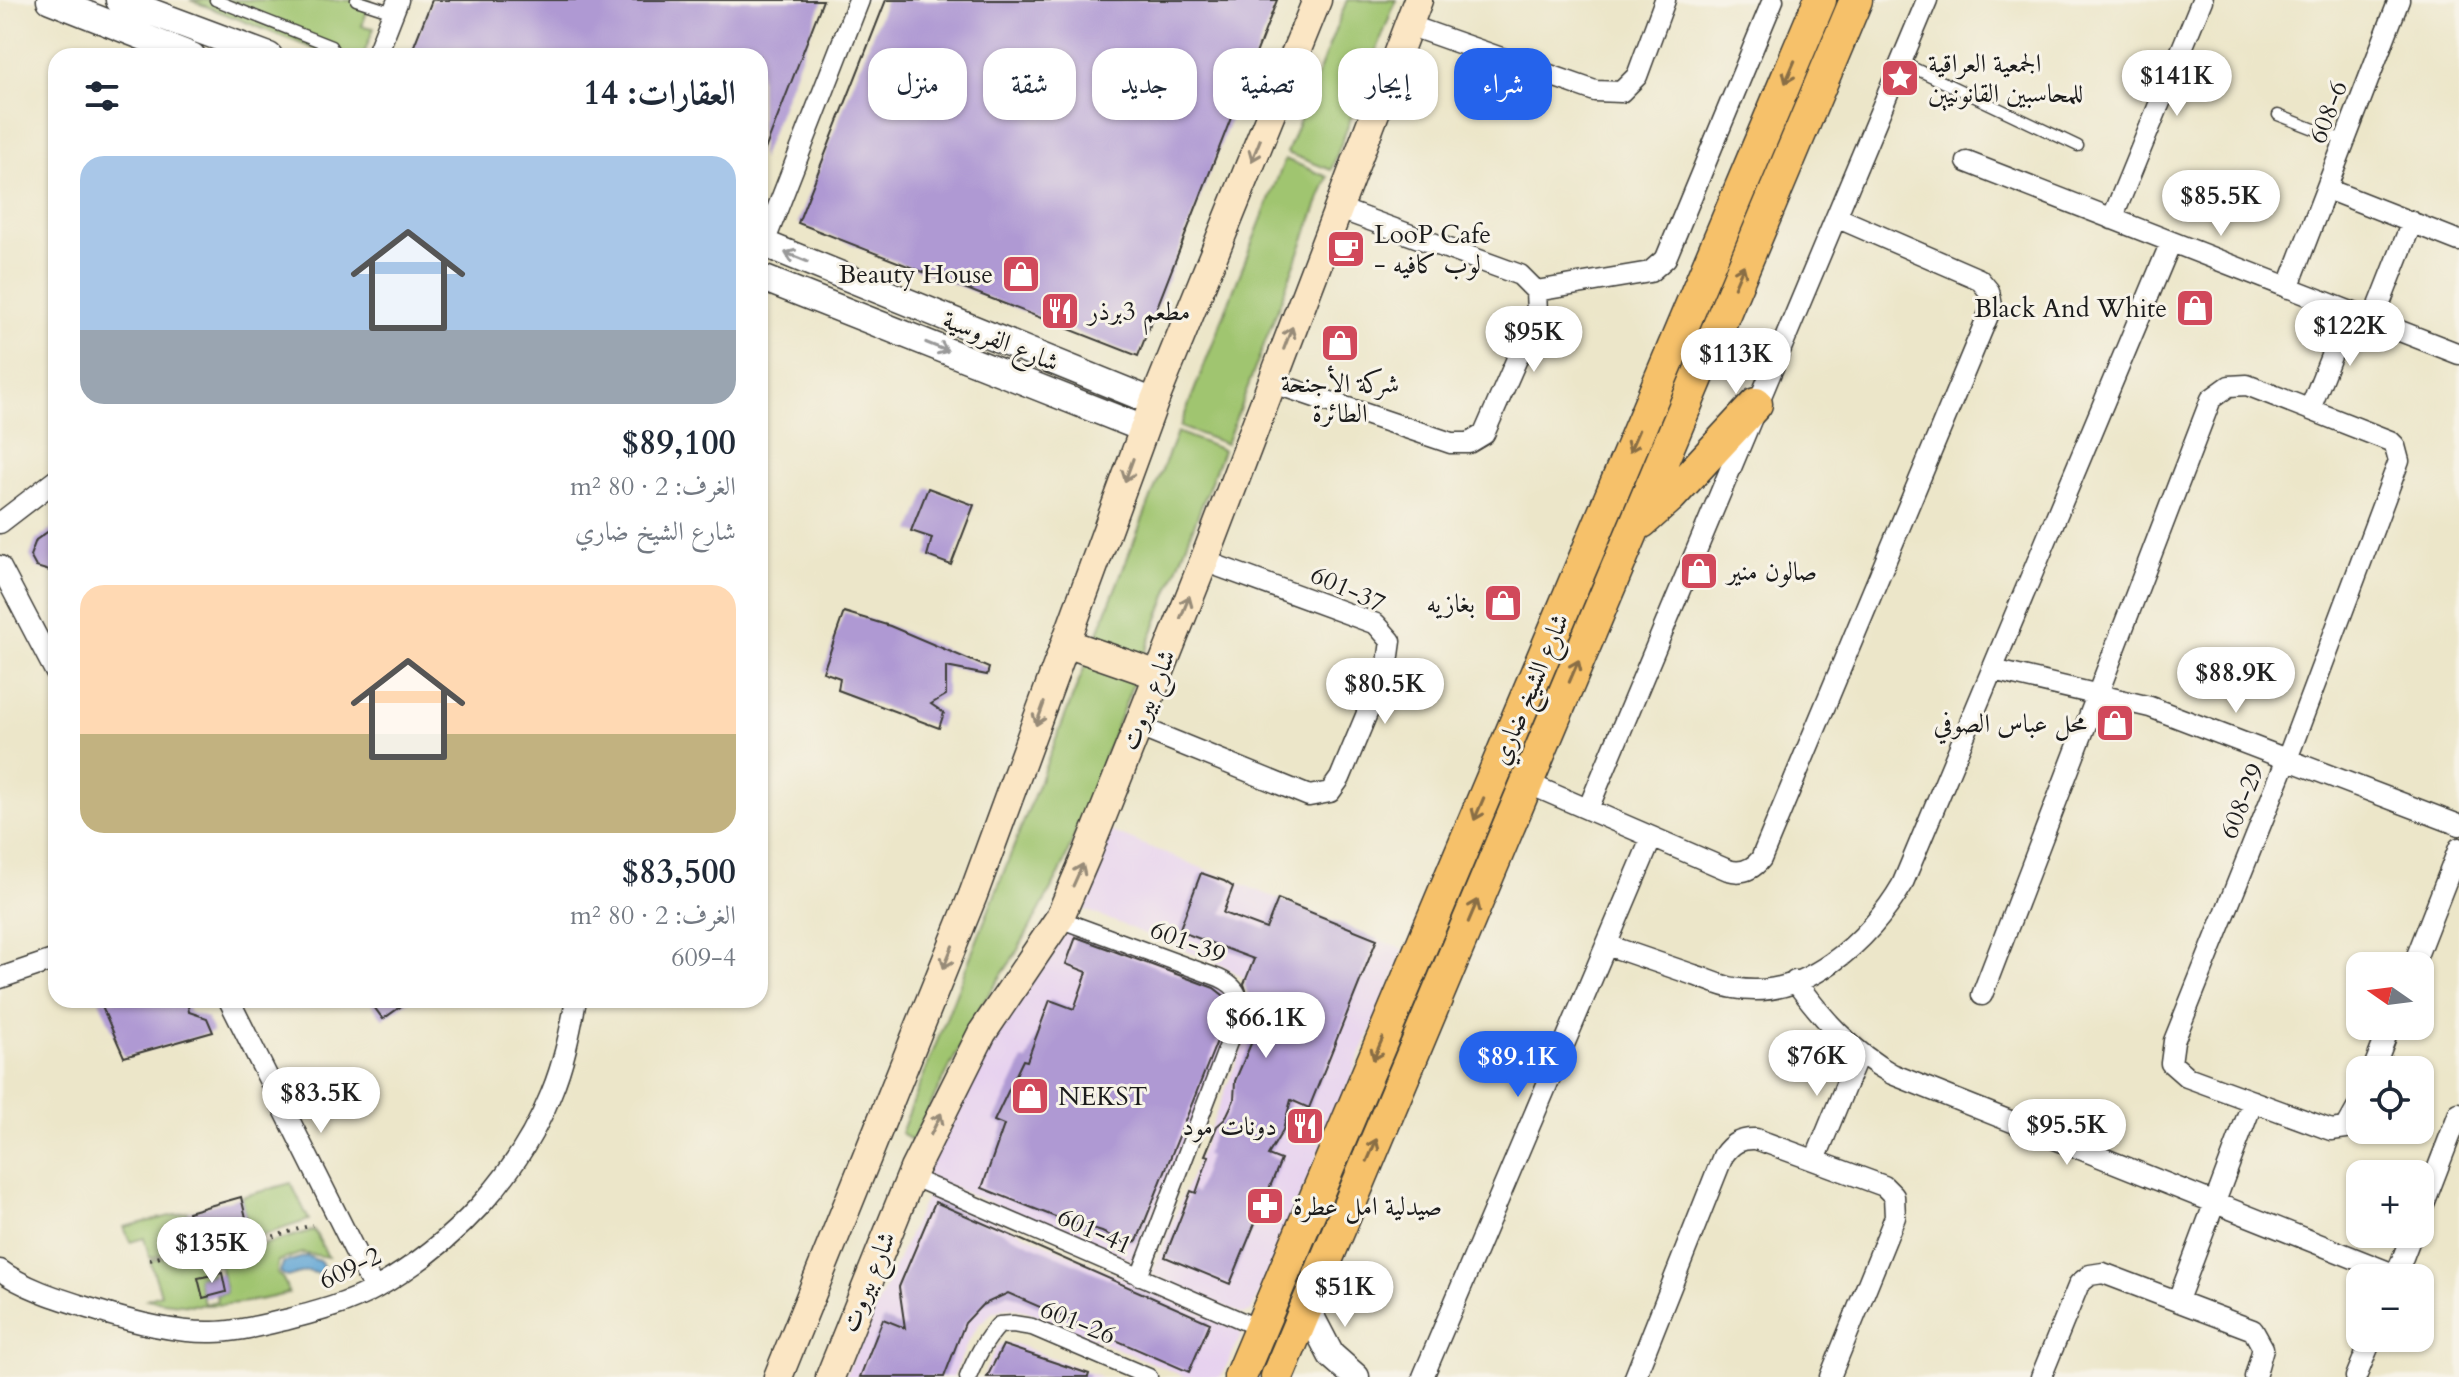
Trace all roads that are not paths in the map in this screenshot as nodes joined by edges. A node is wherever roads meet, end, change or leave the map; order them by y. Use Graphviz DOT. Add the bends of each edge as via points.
graph roads {
  1 [pos="50,0"];
  2 [pos="119,0"];
  3 [pos="215,0"];
  4 [pos="356,0"];
  5 [pos="859,0"];
  6 [pos="1317,0"];
  7 [pos="1665,0"];
  8 [pos="1773,0"];
  9 [pos="1820,0"];
  10 [pos="1856,0"];
  11 [pos="1927,0"];
  12 [pos="2202,0"];
  13 [pos="2399,0"];
  14 [pos="396,6"];
  15 [pos="1413,13"];
  16 [pos="172,48"];
  17 [pos="248,48"];
  18 [pos="332,48"];
  19 [pos="379,48"];
  20 [pos="1901,62"];
  21 [pos="2278,115"];
  22 [pos="2345,141"];
  23 [pos="2078,146"];
  24 [pos="1967,162"];
  25 [pos="2327,189"];
  26 [pos="1337,208"];
  27 [pos="1836,217"];
  28 [pos="2112,219"];
  29 [pos="2412,222"];
  30 [pos="768,228"];
  31 [pos="2459,241"];
  32 [pos="2171,242"];
  33 [pos="768,245"];
  34 [pos="768,280"];
  35 [pos="2288,288"];
  36 [pos="1536,291"];
  37 [pos="903,301"];
  38 [pos="2349,311"];
  39 [pos="2373,321"];
  40 [pos="890,329"];
  41 [pos="2459,354"];
  42 [pos="1271,382"];
  43 [pos="1154,402"];
  44 [pos="1756,404"];
  45 [pos="2310,409"];
  46 [pos="1144,429"];
  47 [pos="48,486"];
  48 [pos="0,523"];
  49 [pos="1634,529"];
  50 [pos="1204,561"];
  51 [pos="0,566"];
  52 [pos="1066,643"];
  53 [pos="48,658"];
  54 [pos="1993,670"];
  55 [pos="1158,675"];
  56 [pos="2096,693"];
  57 [pos="1137,726"];
  58 [pos="2287,759"];
  59 [pos="1527,783"];
  60 [pos="1588,809"];
  61 [pos="2459,825"];
  62 [pos="1652,837"];
  63 [pos="2459,848"];
  64 [pos="1059,919"];
  65 [pos="1607,945"];
  66 [pos="2418,952"];
  67 [pos="48,962"];
  68 [pos="0,978"];
  69 [pos="1795,981"];
  70 [pos="1982,995"];
  71 [pos="233,1008"];
  72 [pos="575,1008"];
  73 [pos="1859,1053"];
  74 [pos="2253,1101"];
  75 [pos="2459,1113"];
  76 [pos="2346,1128"];
  77 [pos="1815,1160"];
  78 [pos="911,1177"];
  79 [pos="2434,1178"];
  80 [pos="2215,1202"];
  81 [pos="2367,1264"];
  82 [pos="0,1270"];
  83 [pos="1139,1277"];
  84 [pos="374,1289"];
  85 [pos="2178,1300"];
  86 [pos="1306,1307"];
  87 [pos="1261,1329"];
  88 [pos="2366,1352"];
  89 [pos="778,1377"];
  90 [pos="830,1377"];
  91 [pos="968,1377"];
  92 [pos="1149,1377"];
  93 [pos="1240,1377"];
  94 [pos="1277,1377"];
  95 [pos="1356,1377"];
  96 [pos="1423,1377"];
  97 [pos="1635,1377"];
  98 [pos="1830,1377"];
  99 [pos="2041,1377"];
  100 [pos="2255,1377"];
  101 [pos="2356,1377"];
  1 -- 16 [label="street"];
  2 -- 17 [label="street"];
  3 -- 18 [label="lane"];
  4 -- 14 [label="lane"];
  5 -- 30 [label="street"];
  6 -- 43 [label="main road, شارع بيروت, one-way"];
  7 -- 15 [label="street" via="1637,76 1621,92 1595,91"];
  8 -- 36 [label="street" via="1666,258 1650,272"];
  9 -- 87 [label="main road, شارع الشيخ ضاري, one-way"];
  49 -- 10 [label="main road, شارع الشيخ ضاري, one-way"];
  11 -- 20 [label="street"];
  12 -- 28 [label="street"];
  13 -- 22 [label="street, 608-6"];
  14 -- 19 [label="street"];
  15 -- 26 [label="main road, شارع بيروت"];
  20 -- 23 [label="lane"];
  20 -- 27 [label="street"];
  21 -- 22 [label="lane"];
  22 -- 25 [label="street, 608-6"];
  24 -- 28 [label="street"];
  25 -- 29 [label="street"];
  25 -- 35 [label="street, 608-6"];
  26 -- 36 [label="street" via="1520,275"];
  42 -- 26 [label="main road, شارع بيروت, one-way"];
  27 -- 44 [label="street"];
  27 -- 62 [label="street" via="1979,279 1989,291 1990,313 1761,859 1750,869 1735,872"];
  28 -- 32 [label="street"];
  29 -- 31 [label="street"];
  29 -- 39 [label="street"];
  32 -- 35 [label="street"];
  32 -- 54 [label="street"];
  37 -- 33 [label="street, شارع الفروسية, one-way"];
  34 -- 40 [label="street, شارع الفروسية"];
  35 -- 38 [label="street"];
  36 -- 42 [label="street" via="1537,313 1490,421 1484,434 1469,443 1451,443"];
  37 -- 40 [label="street"];
  37 -- 43 [label="street, شارع الفروسية"];
  38 -- 39 [label="street"];
  38 -- 45 [label="street"];
  39 -- 41 [label="street"];
  40 -- 46 [label="street, شارع الفروسية, one-way"];
  42 -- 50 [label="main road, شارع بيروت"];
  43 -- 46 [label="main road, شارع بيروت"];
  44 -- 49 [label="main road"];
  44 -- 60 [label="street"];
  45 -- 56 [label="street" via="2247,385 2229,386 2211,399"];
  45 -- 58 [label="street, 608-29" via="2390,441 2398,453 2397,468"];
  46 -- 52 [label="main road, شارع بيروت, one-way"];
  47 -- 48 [label="street"];
  59 -- 49 [label="main road, شارع الشيخ ضاري, one-way"];
  55 -- 50 [label="main road, شارع بيروت, one-way"];
  50 -- 57 [label="street, 601-37" via="1376,624 1391,641 1388,663 1330,792 1309,796"];
  51 -- 53 [label="street"];
  52 -- 55 [label="main road"];
  52 -- 89 [label="main road, شارع بيروت, one-way" via="973,895"];
  54 -- 56 [label="street"];
  54 -- 69 [label="street" via="1889,906 1838,959"];
  55 -- 57 [label="main road, شارع بيروت"];
  56 -- 58 [label="street" via="2150,707"];
  56 -- 70 [label="street"];
  64 -- 57 [label="main road, شارع بيروت, one-way"];
  58 -- 61 [label="street"];
  58 -- 74 [label="street, 608-29" via="2174,1041 2171,1063 2187,1077"];
  59 -- 60 [label="street"];
  86 -- 59 [label="main road, شارع الشيخ ضاري, one-way"];
  60 -- 62 [label="street"];
  62 -- 65 [label="street"];
  63 -- 66 [label="street"];
  78 -- 64 [label="main road, شارع بيروت, one-way" via="982,1033"];
  64 -- 83 [label="street, 601-39" via="1219,978 1239,993 1236,1024"];
  65 -- 69 [label="street" via="1732,988 1764,989"];
  65 -- 96 [label="street"];
  67 -- 68 [label="street"];
  69 -- 73 [label="street"];
  71 -- 84 [label="street"];
  72 -- 84 [label="street, 609-2" via="551,1094 504,1176 460,1227"];
  73 -- 77 [label="street"];
  73 -- 80 [label="street" via="1901,1077"];
  74 -- 76 [label="street" via="2331,1130"];
  74 -- 80 [label="street"];
  75 -- 79 [label="street"];
  77 -- 97 [label="street" via="1756,1139 1741,1140 1728,1149"];
  77 -- 98 [label="street" via="1884,1186 1896,1203 1895,1217"];
  78 -- 83 [label="street, 601-41"];
  78 -- 90 [label="main road, شارع بيروت"];
  80 -- 81 [label="street"];
  80 -- 85 [label="street"];
  82 -- 84 [label="street, 609-2" via="106,1314 159,1327 214,1332 323,1310"];
  83 -- 87 [label="street, 601-41"];
  85 -- 99 [label="street" via="2110,1274 2090,1275 2075,1290"];
  85 -- 100 [label="street" via="2258,1335 2263,1354"];
  86 -- 94 [label="main road, شارع الشيخ ضاري"];
  86 -- 95 [label="street" via="1331,1355"];
  87 -- 93 [label="main road, شارع الشيخ ضاري"];
  88 -- 101 [label="street"];
  91 -- 92 [label="street, 601-26" via="990,1334 999,1325 1013,1324 1032,1327"];
}
